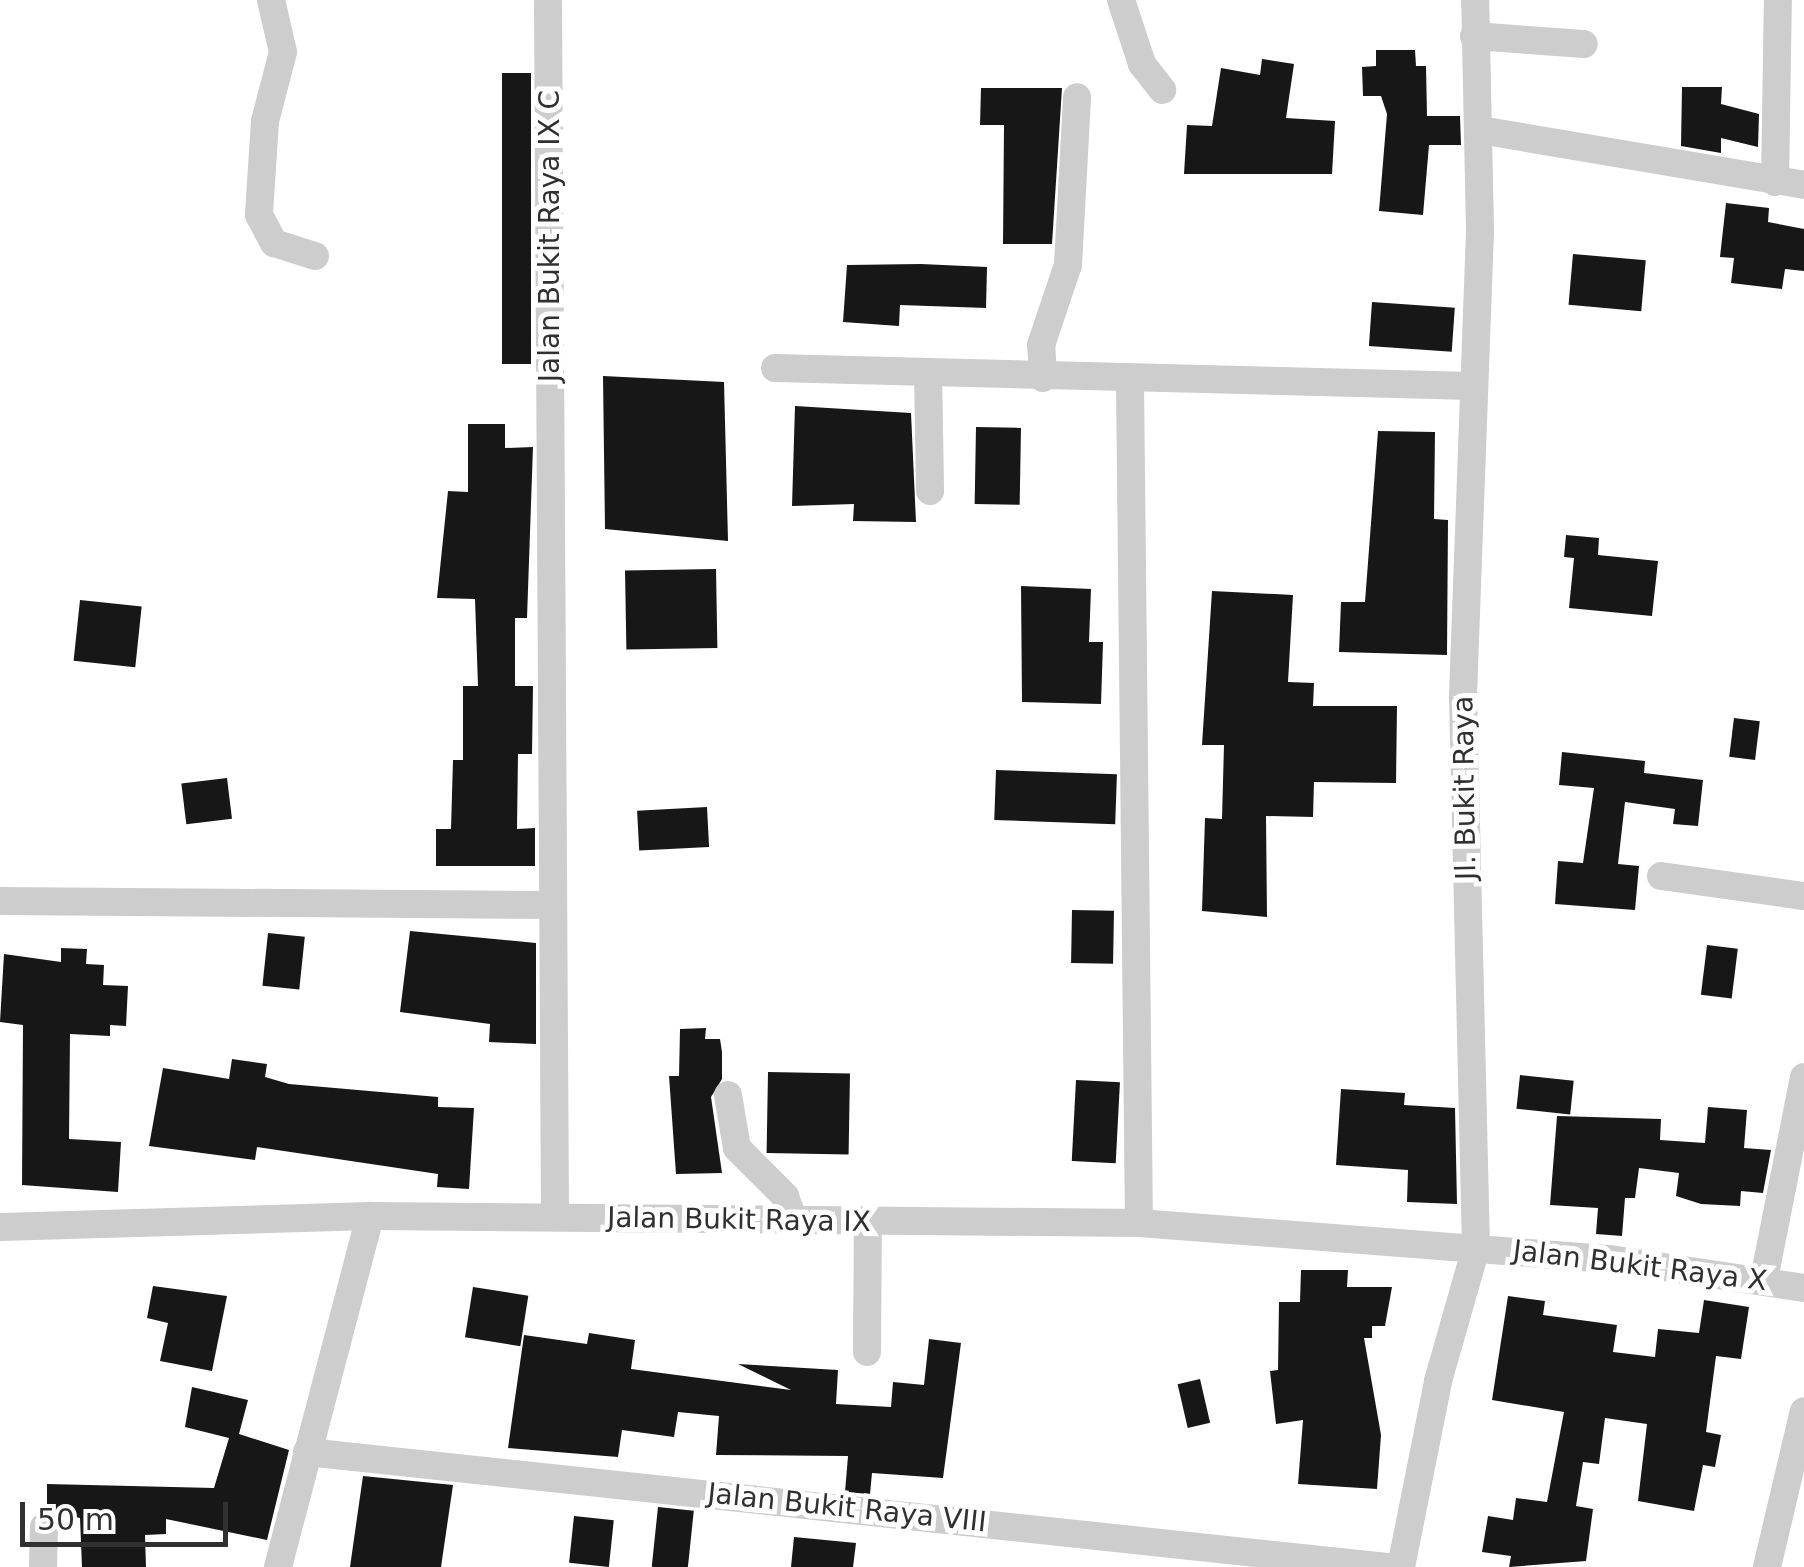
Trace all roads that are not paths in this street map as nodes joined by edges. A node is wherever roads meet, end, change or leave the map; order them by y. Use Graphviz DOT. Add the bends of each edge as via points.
graph roads {
  1 [pos="271,0"];
  2 [pos="548,0"];
  3 [pos="1121,0"];
  4 [pos="1475,0"];
  5 [pos="1778,0"];
  6 [pos="1474,36"];
  7 [pos="1584,44"];
  8 [pos="1162,90"];
  9 [pos="1077,96"];
  10 [pos="1480,130"];
  11 [pos="1775,182"];
  12 [pos="1804,185"];
  13 [pos="315,256"];
  14 [pos="775,368"];
  15 [pos="928,372"];
  16 [pos="1043,378"];
  17 [pos="1130,380"];
  18 [pos="1473,386"];
  19 [pos="930,490"];
  20 [pos="1661,876"];
  21 [pos="1804,896"];
  22 [pos="0,901"];
  23 [pos="548,905"];
  24 [pos="1804,1076"];
  25 [pos="728,1095"];
  26 [pos="370,1216"];
  27 [pos="555,1218"];
  28 [pos="794,1219"];
  29 [pos="868,1222"];
  30 [pos="1139,1224"];
  31 [pos="0,1227"];
  32 [pos="1476,1248"];
  33 [pos="1764,1279"];
  34 [pos="1804,1288"];
  35 [pos="867,1352"];
  36 [pos="1804,1411"];
  37 [pos="307,1452"];
  38 [pos="44,1527"];
  39 [pos="42,1567"];
  40 [pos="278,1567"];
  41 [pos="1386,1567"];
  42 [pos="1401,1567"];
  43 [pos="1767,1567"];
  1 -- 13 [label="street" via="283,52 265,122 260,215 274,243"];
  2 -- 23 [label="street, Jalan Bukit Raya IX C"];
  3 -- 8 [label="street" via="1142,64"];
  4 -- 6 [label="street, Jl. Bukit Raya"];
  5 -- 11 [label="street"];
  6 -- 7 [label="street"];
  6 -- 10 [label="street, Jl. Bukit Raya"];
  9 -- 16 [label="street" via="1068,264 1041,344"];
  10 -- 11 [label="street"];
  10 -- 18 [label="street, Jl. Bukit Raya"];
  11 -- 12 [label="street"];
  14 -- 15 [label="street"];
  15 -- 16 [label="street"];
  15 -- 19 [label="street"];
  16 -- 17 [label="street"];
  17 -- 18 [label="street"];
  17 -- 30 [label="street"];
  18 -- 32 [label="street, Jl. Bukit Raya" via="1464,695"];
  20 -- 21 [label="street"];
  22 -- 23 [label="street"];
  23 -- 27 [label="street, Jalan Bukit Raya IX C"];
  24 -- 33 [label="street"];
  25 -- 28 [label="street" via="738,1148 784,1196"];
  26 -- 27 [label="street, Jalan Bukit Raya IX"];
  26 -- 31 [label="street, Jalan Bukit Raya IX"];
  26 -- 37 [label="street"];
  27 -- 28 [label="street, Jalan Bukit Raya IX"];
  28 -- 29 [label="street, Jalan Bukit Raya IX"];
  29 -- 30 [label="street, Jalan Bukit Raya IX"];
  29 -- 35 [label="street"];
  30 -- 32 [label="street, Jalan Bukit Raya IX"];
  32 -- 33 [label="street, Jalan Bukit Raya X"];
  32 -- 42 [label="street, Jl. Bukit Raya" via="1438,1381"];
  33 -- 34 [label="street, Jalan Bukit Raya X"];
  36 -- 43 [label="street"];
  37 -- 40 [label="street"];
  37 -- 41 [label="street, Jalan Bukit Raya VIII"];
  38 -- 39 [label="street"];
}
